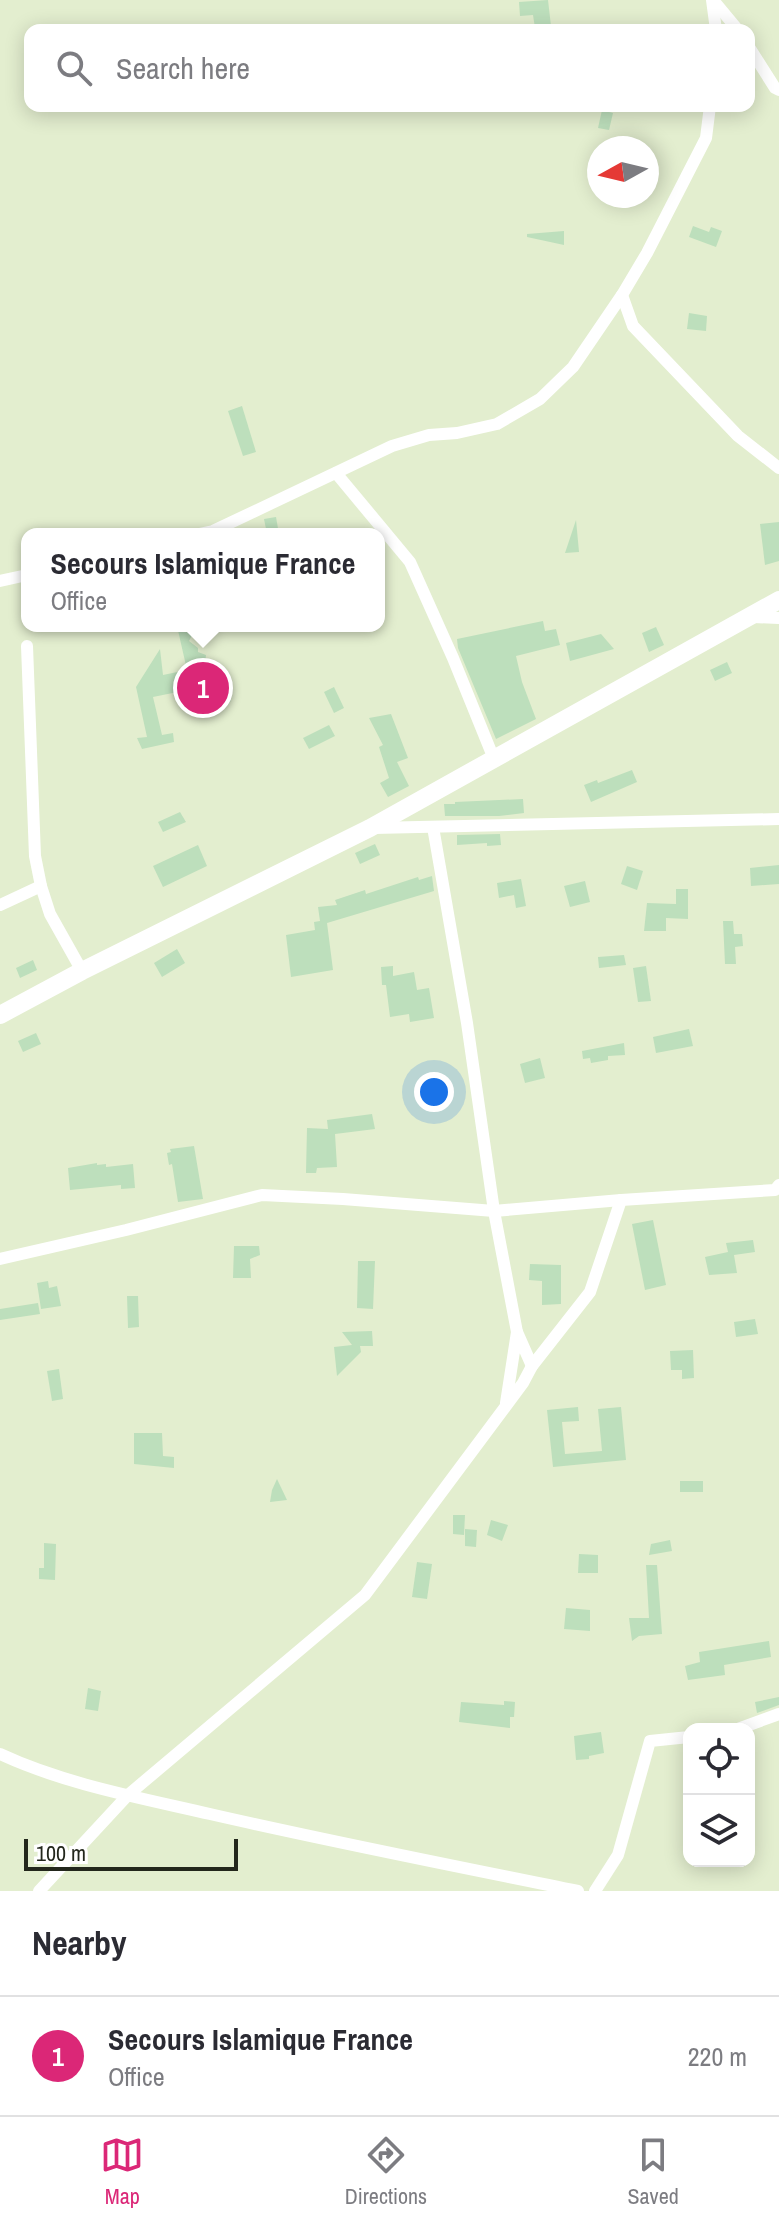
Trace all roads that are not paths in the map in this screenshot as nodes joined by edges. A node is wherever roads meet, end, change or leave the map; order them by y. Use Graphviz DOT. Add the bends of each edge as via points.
graph roads {
  1 [pos="712,0"];
  2 [pos="715,24"];
  3 [pos="733,24"];
  4 [pos="755,56"];
  5 [pos="779,90"];
  6 [pos="709,112"];
  7 [pos="622,295"];
  8 [pos="779,468"];
  9 [pos="336,473"];
  10 [pos="219,528"];
  11 [pos="382,528"];
  12 [pos="385,532"];
  13 [pos="21,576"];
  14 [pos="0,581"];
  15 [pos="779,600"];
  16 [pos="750,616"];
  17 [pos="779,618"];
  18 [pos="27,646"];
  19 [pos="494,759"];
  20 [pos="779,819"];
  21 [pos="433,827"];
  22 [pos="370,828"];
  23 [pos="41,886"];
  24 [pos="0,905"];
  25 [pos="82,971"];
  26 [pos="0,1015"];
  27 [pos="778,1188"];
  28 [pos="621,1200"];
  29 [pos="494,1211"];
  30 [pos="0,1259"];
  31 [pos="517,1332"];
  32 [pos="532,1366"];
  33 [pos="506,1406"];
  34 [pos="779,1714"];
  35 [pos="754,1723"];
  36 [pos="683,1738"];
  37 [pos="0,1754"];
  38 [pos="128,1795"];
  39 [pos="39,1891"];
  40 [pos="578,1891"];
  41 [pos="595,1891"];
  1 -- 2 [label="street"];
  1 -- 3 [label="street"];
  4 -- 5 [label="street"];
  6 -- 7 [label="street" via="706,138"];
  7 -- 8 [label="street" via="633,326 738,436"];
  7 -- 9 [label="street" via="573,367 540,399 497,424 392,446"];
  9 -- 10 [label="street"];
  9 -- 11 [label="street"];
  12 -- 19 [label="street" via="410,562"];
  13 -- 14 [label="street"];
  15 -- 16 [label="main road"];
  16 -- 17 [label="street"];
  16 -- 19 [label="main road"];
  18 -- 23 [label="street" via="35,856"];
  19 -- 22 [label="main road"];
  20 -- 21 [label="street"];
  21 -- 22 [label="street"];
  21 -- 29 [label="street"];
  22 -- 25 [label="main road"];
  23 -- 24 [label="street"];
  23 -- 25 [label="street" via="50,914"];
  25 -- 26 [label="main road"];
  27 -- 28 [label="street"];
  28 -- 29 [label="street"];
  28 -- 32 [label="street" via="590,1292"];
  29 -- 30 [label="street" via="262,1195"];
  29 -- 31 [label="street"];
  31 -- 32 [label="street"];
  31 -- 33 [label="street"];
  32 -- 33 [label="street"];
  33 -- 38 [label="street" via="365,1595"];
  34 -- 35 [label="street"];
  36 -- 41 [label="street" via="650,1741 618,1855"];
  37 -- 38 [label="street"];
  38 -- 39 [label="street"];
  38 -- 40 [label="street"];
}
